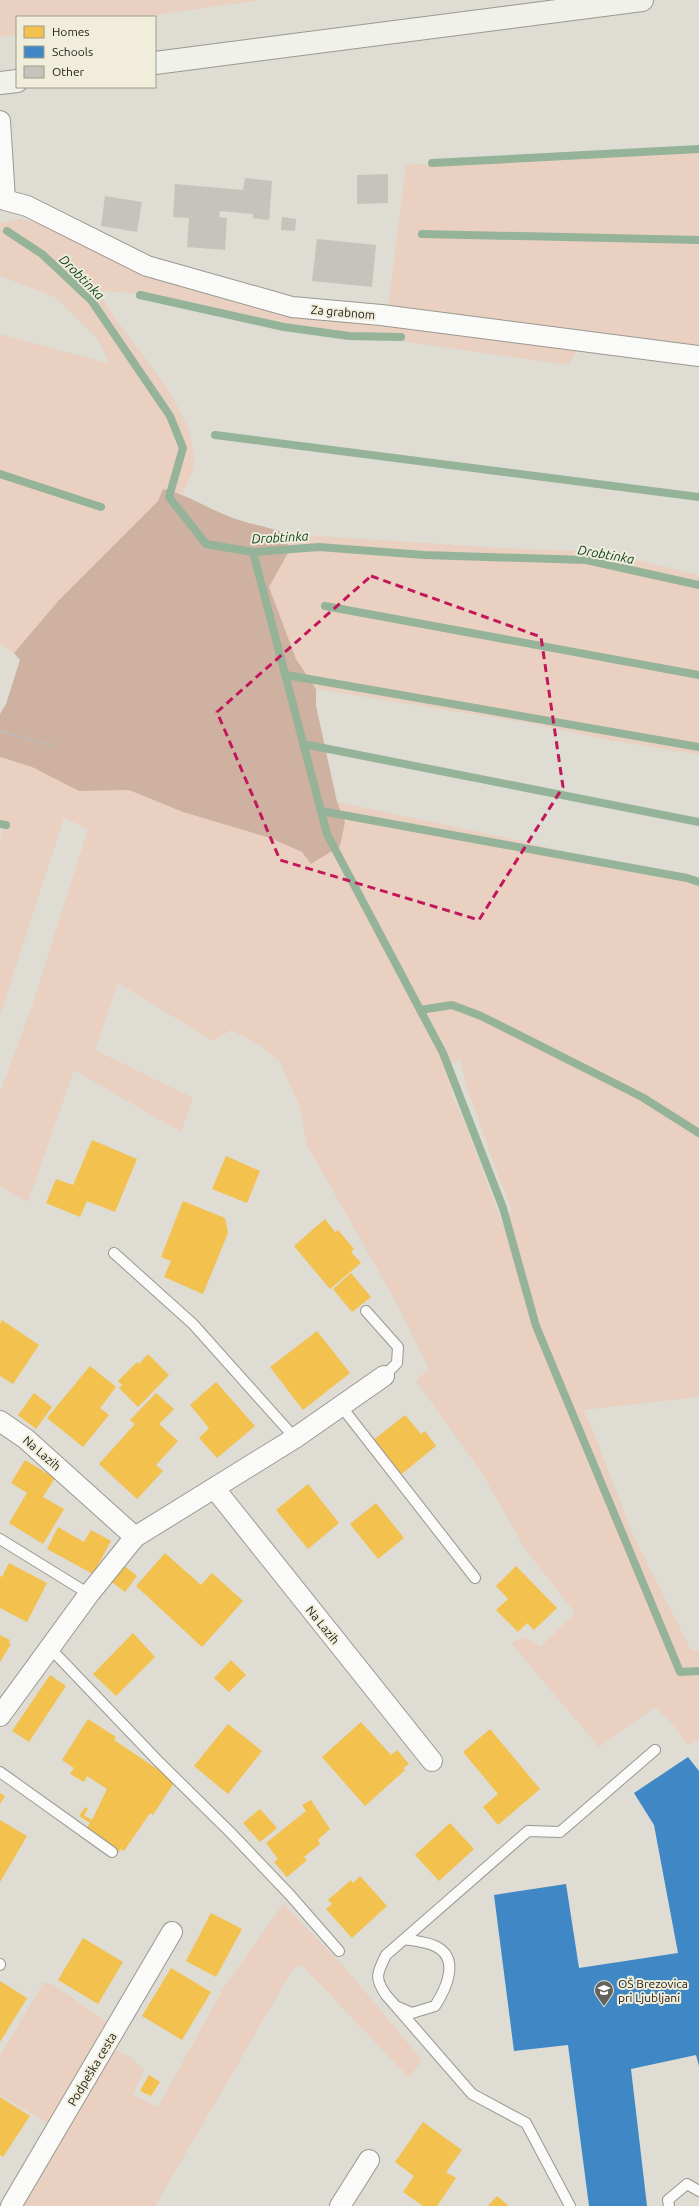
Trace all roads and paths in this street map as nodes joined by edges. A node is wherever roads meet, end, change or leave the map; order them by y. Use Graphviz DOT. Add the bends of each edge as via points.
graph roads {
  1 [pos="642,0"];
  2 [pos="156,63"];
  3 [pos="16,81"];
  4 [pos="0,83"];
  5 [pos="0,120"];
  6 [pos="699,356"];
  7 [pos="0,731"];
  8 [pos="53,746"];
  9 [pos="114,1253"];
  10 [pos="366,1311"];
  11 [pos="384,1376"];
  12 [pos="341,1406"];
  13 [pos="0,1421"];
  14 [pos="295,1438"];
  15 [pos="215,1489"];
  16 [pos="135,1537"];
  17 [pos="0,1539"];
  18 [pos="475,1578"];
  19 [pos="89,1594"];
  20 [pos="49,1647"];
  21 [pos="1,1710"];
  22 [pos="655,1750"];
  23 [pos="432,1762"];
  24 [pos="0,1772"];
  25 [pos="112,1852"];
  26 [pos="172,1932"];
  27 [pos="405,1939"];
  28 [pos="339,1951"];
  29 [pos="396,2006"];
  30 [pos="369,2160"];
  31 [pos="699,2191"];
  32 [pos="11,2206"];
  33 [pos="340,2206"];
  34 [pos="570,2206"];
  35 [pos="669,2206"];
  1 -- 2 [label="main road"];
  3 -- 4 [label="main road"];
  5 -- 6 [label="street, Za grabnom" via="5,200 27,206 147,266 292,307 381,315"];
  7 -- 8 [label="path"];
  9 -- 14 [label="lane" via="193,1324"];
  10 -- 11 [label="lane" via="398,1347 397,1364"];
  11 -- 12 [label="street"];
  12 -- 14 [label="street"];
  12 -- 18 [label="lane"];
  13 -- 16 [label="street, Na Lazih" via="26,1438"];
  14 -- 15 [label="street"];
  15 -- 16 [label="street"];
  15 -- 23 [label="street, Na Lazih"];
  16 -- 19 [label="street"];
  17 -- 19 [label="lane"];
  19 -- 20 [label="street"];
  20 -- 21 [label="street"];
  20 -- 28 [label="lane" via="230,1832"];
  22 -- 27 [label="lane" via="560,1832 528,1832"];
  24 -- 25 [label="lane"];
  26 -- 32 [label="street, Podpeška cesta"];
  27 -- 29 [label="lane" via="386,1955 377,1976 379,1984"];
  27 -- 29 [label="lane" via="436,1946 446,1954 449,1966 448,1982 435,2006 412,2013"];
  29 -- 34 [label="lane" via="472,2094 526,2123"];
  30 -- 33 [label="street"];
  31 -- 35 [label="lane" via="687,2184 668,2200"];
}
